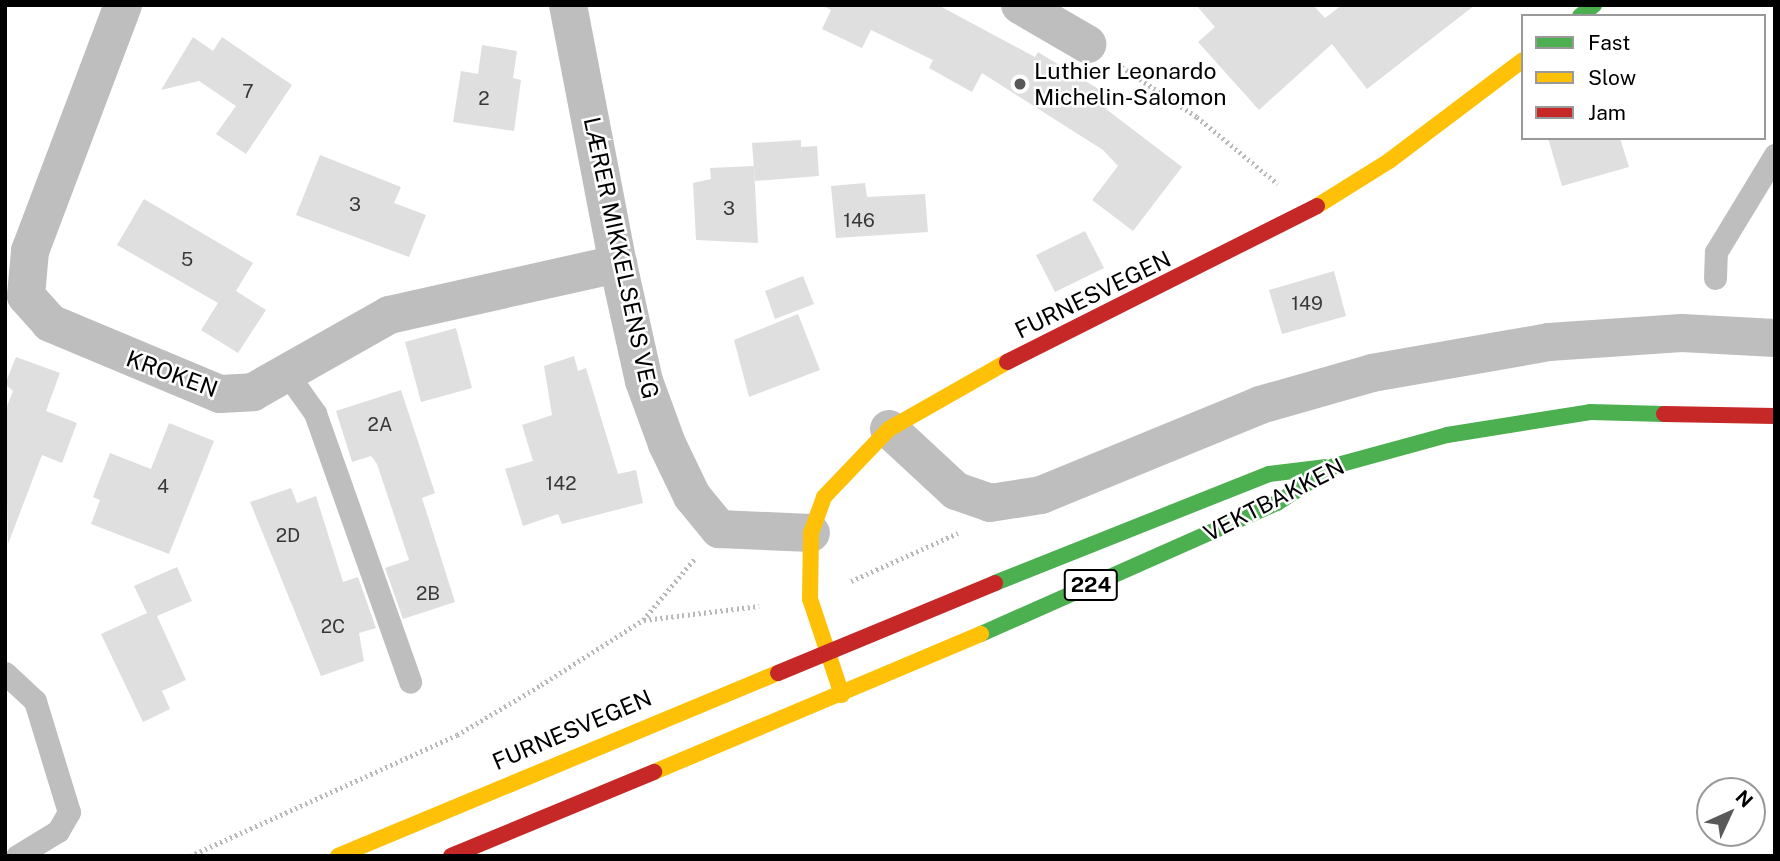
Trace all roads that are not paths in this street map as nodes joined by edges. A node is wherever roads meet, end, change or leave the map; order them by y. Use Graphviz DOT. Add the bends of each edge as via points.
graph roads {
  1 [pos="123,5"];
  2 [pos="568,5"];
  3 [pos="1020,5"];
  4 [pos="1087,44"];
  5 [pos="1521,62"];
  6 [pos="1775,155"];
  7 [pos="618,264"];
  8 [pos="1715,278"];
  9 [pos="16,302"];
  10 [pos="1775,338"];
  11 [pos="288,375"];
  12 [pos="1775,416"];
  13 [pos="889,429"];
  14 [pos="1334,466"];
  15 [pos="811,533"];
  16 [pos="824,648"];
  17 [pos="5,673"];
  18 [pos="410,682"];
  19 [pos="842,695"];
  20 [pos="456,803"];
  21 [pos="465,853"];
  22 [pos="17,856"];
  23 [pos="338,856"];
  1 -- 9 [label="street, KROKEN" via="30,251"];
  2 -- 7 [label="street, LÆRER MIKKELSENS VEG"];
  3 -- 4 [label="street"];
  5 -- 13 [label="main road, FURNESVEGEN" via="1389,161 1304,214"];
  6 -- 8 [label="lane" via="1716,252"];
  7 -- 11 [label="street, KROKEN" via="389,315"];
  7 -- 15 [label="street, LÆRER MIKKELSENS VEG" via="644,380 692,496 719,529"];
  9 -- 11 [label="street, KROKEN" via="98,347 220,394 253,393"];
  10 -- 13 [label="street" via="1682,333 1563,340 1372,373 1260,405 1041,495 990,503 956,491"];
  11 -- 18 [label="lane" via="315,413"];
  12 -- 14 [label="main road, VEKTBAKKEN / 224" via="1590,412 1447,435"];
  13 -- 15 [label="main road, FURNESVEGEN" via="824,496"];
  14 -- 16 [label="main road, FURNESVEGEN / 224" via="1269,474"];
  14 -- 19 [label="main road, VEKTBAKKEN / 224" via="1277,503"];
  15 -- 16 [label="main road, FURNESVEGEN" via="810,599"];
  16 -- 19 [label="main road, FURNESVEGEN"];
  16 -- 20 [label="main road, FURNESVEGEN / 224"];
  17 -- 22 [label="lane" via="35,701 68,795 69,812 58,831"];
  19 -- 21 [label="main road, 224"];
  20 -- 21 [label="lane"];
  20 -- 23 [label="main road, FURNESVEGEN / 224"];
}
